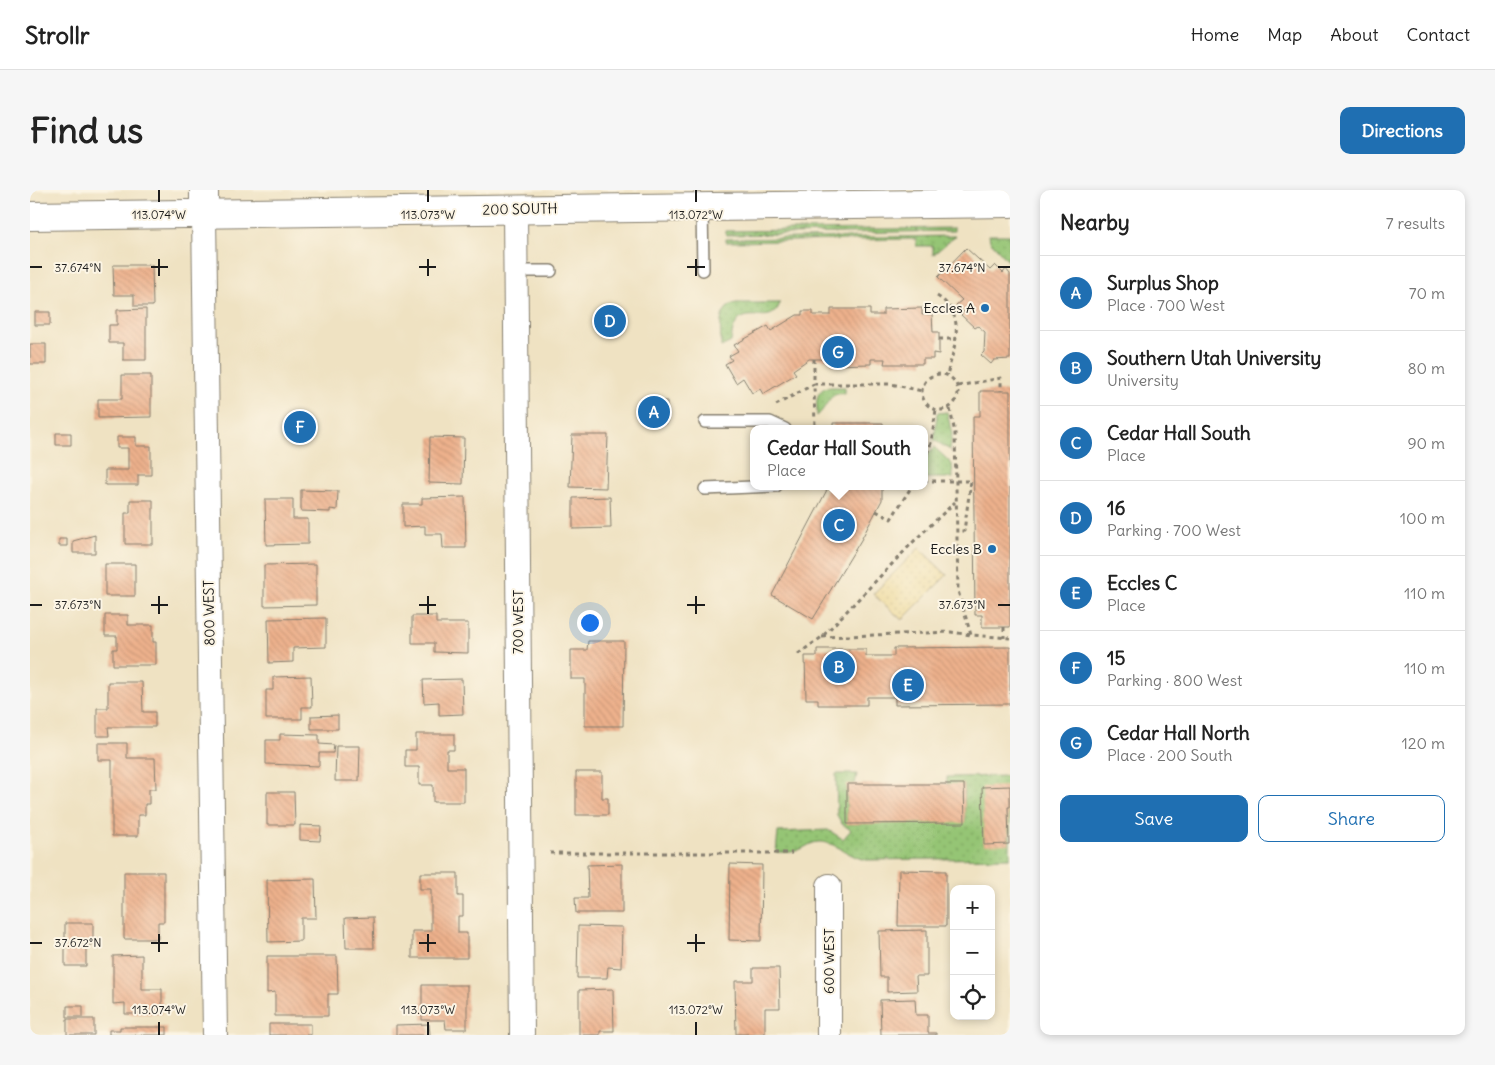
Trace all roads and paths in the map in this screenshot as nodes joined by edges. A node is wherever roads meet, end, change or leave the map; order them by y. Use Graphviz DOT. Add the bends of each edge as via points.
graph roads {
  1 [pos="999,198"];
  2 [pos="204,202"];
  3 [pos="702,207"];
  4 [pos="515,209"];
  5 [pos="30,216"];
  6 [pos="703,270"];
  7 [pos="516,271"];
  8 [pos="551,271"];
  9 [pos="937,296"];
  10 [pos="939,339"];
  11 [pos="956,339"];
  12 [pos="814,359"];
  13 [pos="947,375"];
  14 [pos="814,384"];
  15 [pos="958,386"];
  16 [pos="922,391"];
  17 [pos="1001,391"];
  18 [pos="776,405"];
  19 [pos="950,409"];
  20 [pos="936,410"];
  21 [pos="705,422"];
  22 [pos="776,425"];
  23 [pos="815,425"];
  24 [pos="928,450"];
  25 [pos="928,481"];
  26 [pos="956,481"];
  27 [pos="750,487"];
  28 [pos="706,489"];
  29 [pos="909,490"];
  30 [pos="956,502"];
  31 [pos="876,510"];
  32 [pos="956,532"];
  33 [pos="1004,627"];
  34 [pos="971,635"];
  35 [pos="822,636"];
  36 [pos="1004,638"];
  37 [pos="1010,638"];
  38 [pos="798,654"];
  39 [pos="550,853"];
  40 [pos="792,853"];
  41 [pos="830,886"];
  42 [pos="214,1035"];
  43 [pos="522,1035"];
  44 [pos="829,1035"];
  1 -- 3 [label="street, 200 SOUTH" via="796,201"];
  2 -- 4 [label="street, 200 SOUTH"];
  2 -- 5 [label="street, 200 SOUTH"];
  2 -- 42 [label="street, 800 WEST"];
  3 -- 4 [label="street, 200 SOUTH"];
  3 -- 6 [label="lane"];
  4 -- 7 [label="street, 700 WEST"];
  7 -- 8 [label="lane"];
  7 -- 43 [label="street, 700 WEST"];
  9 -- 11 [label="path" via="951,308"];
  10 -- 11 [label="path"];
  11 -- 13 [label="path"];
  12 -- 14 [label="path"];
  13 -- 15 [label="path"];
  13 -- 16 [label="path" via="930,377"];
  14 -- 16 [label="path" via="892,384"];
  14 -- 18 [label="path"];
  14 -- 23 [label="path"];
  15 -- 17 [label="path" via="1001,378"];
  15 -- 19 [label="path" via="958,398"];
  16 -- 20 [label="path" via="925,402"];
  19 -- 20 [label="path"];
  19 -- 26 [label="path" via="955,432"];
  20 -- 24 [label="path"];
  21 -- 22 [label="lane" via="770,422"];
  25 -- 26 [label="path"];
  26 -- 30 [label="path"];
  26 -- 32 [label="path" via="973,481 964,532"];
  27 -- 28 [label="lane"];
  29 -- 31 [label="path" via="891,519"];
  30 -- 32 [label="path"];
  30 -- 35 [label="path"];
  32 -- 34 [label="path" via="958,591"];
  33 -- 36 [label="path"];
  34 -- 35 [label="path" via="951,632"];
  34 -- 36 [label="path"];
  35 -- 38 [label="path"];
  36 -- 37 [label="path"];
  39 -- 40 [label="path"];
  41 -- 44 [label="street, 600 WEST"];
}
